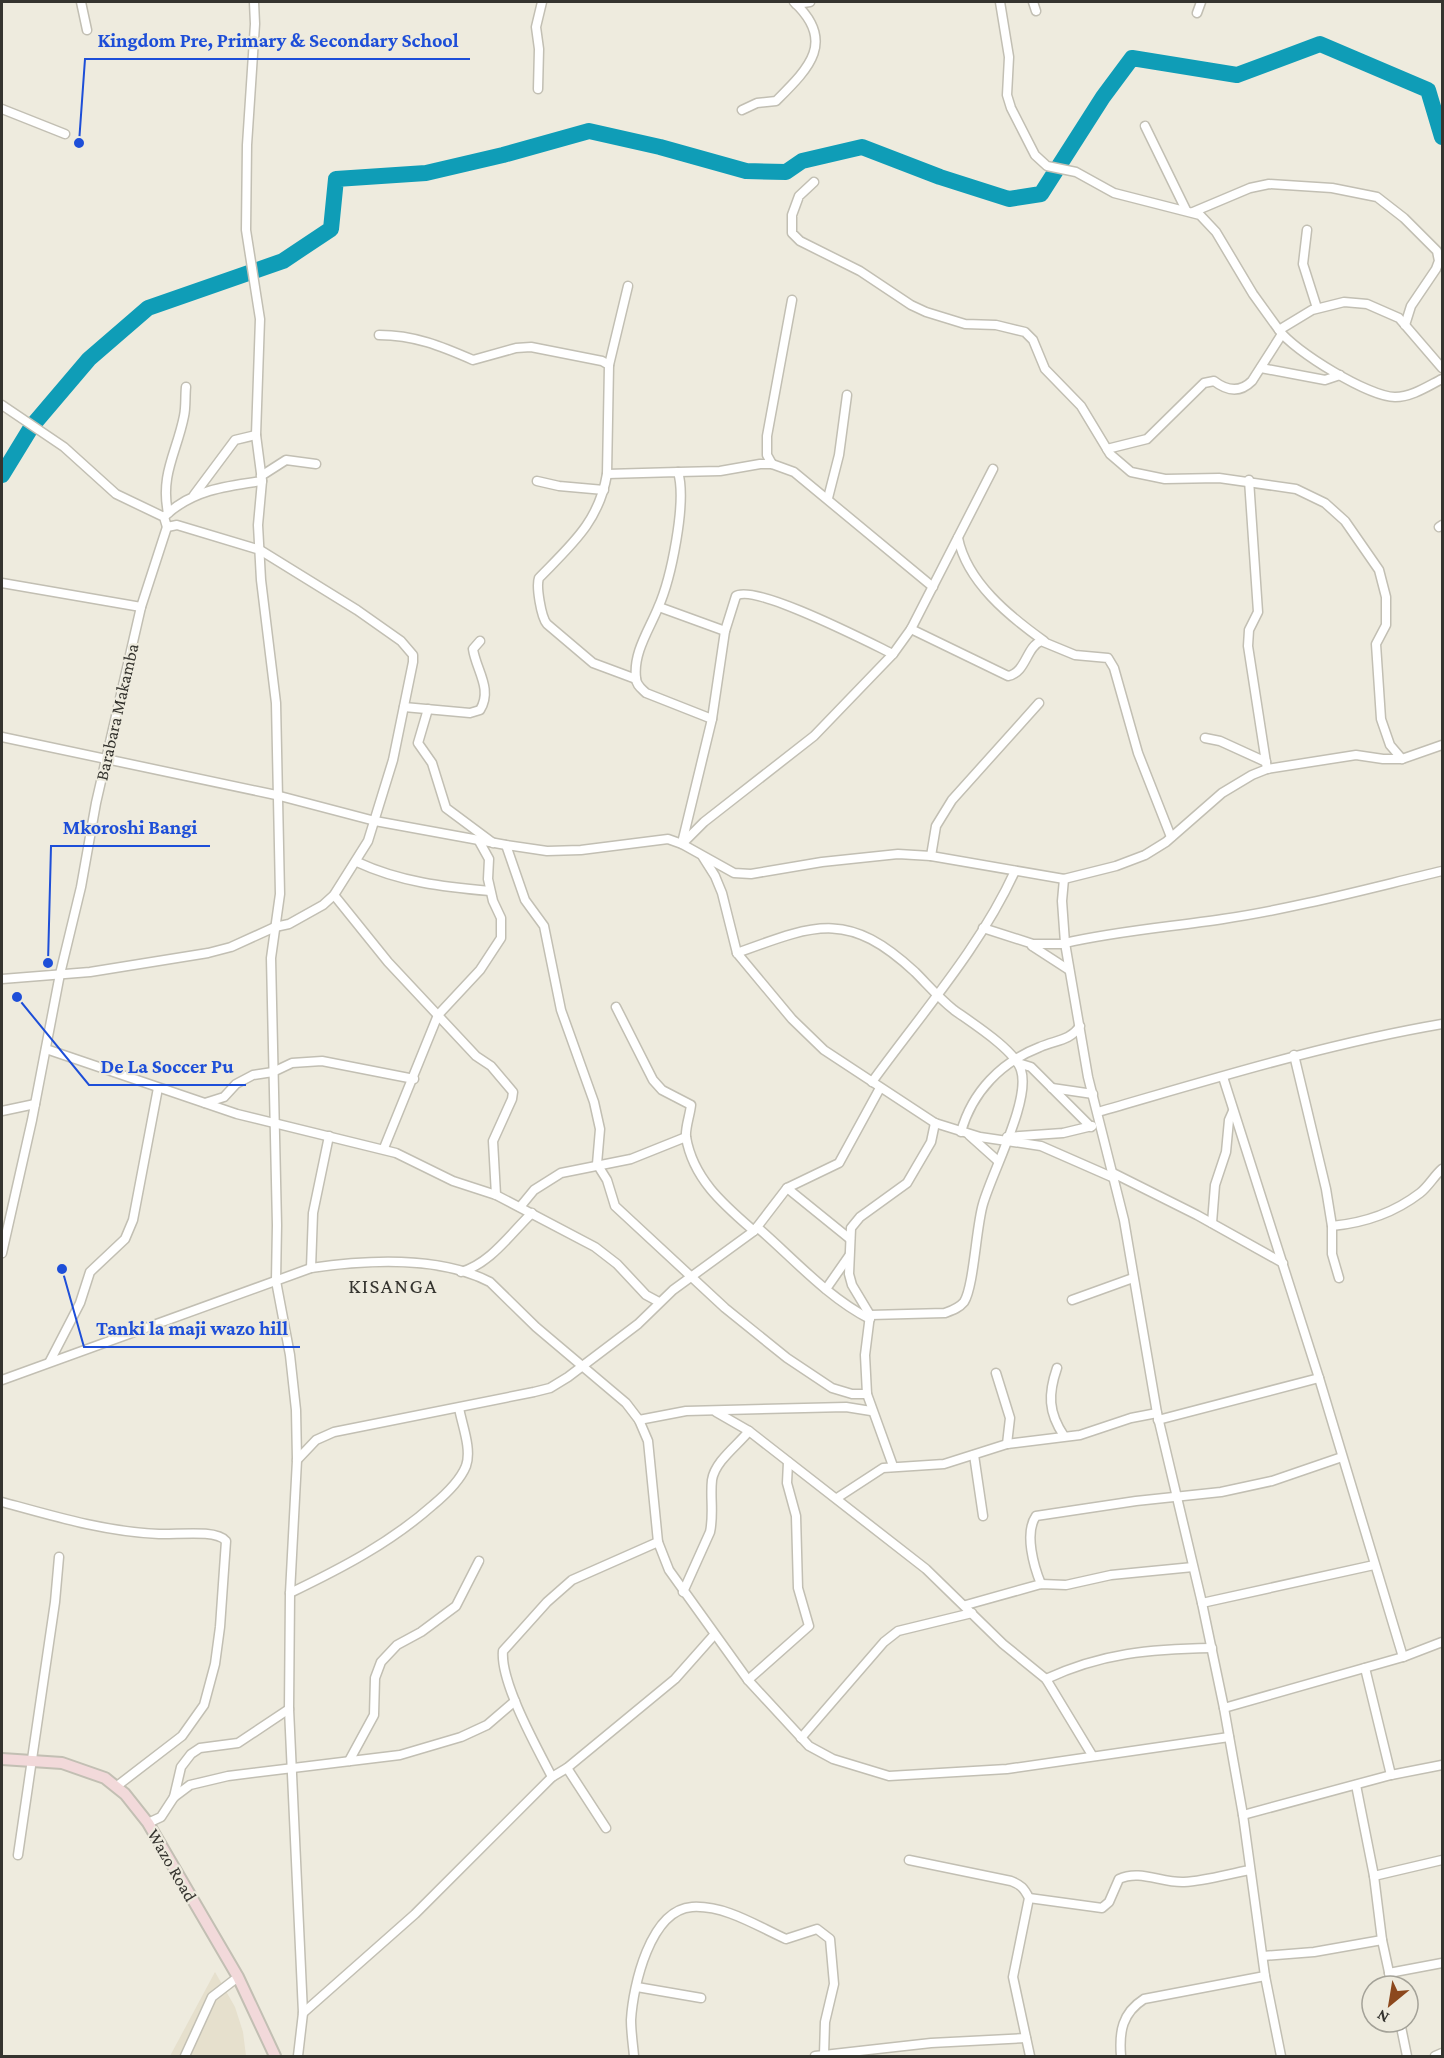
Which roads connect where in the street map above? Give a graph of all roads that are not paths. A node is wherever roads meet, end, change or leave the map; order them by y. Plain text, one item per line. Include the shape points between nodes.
1 (81, 2) edge
2 (254, 2) edge
3 (542, 2) edge
4 (810, 2) edge
5 (1000, 2) edge
6 (1033, 2) edge
7 (1201, 2) edge
8 (795, 3) edge
9 (1036, 11) dead end
10 (1197, 13) dead end
11 (87, 30) dead end
12 (538, 89) dead end
13 (2, 109) edge
14 (742, 110) dead end
15 (1145, 126) dead end
16 (65, 134) dead end
17 (814, 182) dead end
18 (1189, 211) junction
19 (1307, 230) dead end
20 (1441, 261) edge
21 (628, 286) dead end
22 (792, 300) dead end
23 (1317, 308) junction
24 (1405, 325) junction
25 (1281, 332) junction
26 (380, 335) dead end
27 (609, 365) junction
28 (1261, 368) junction
29 (1443, 368) edge
30 (1340, 375) junction
31 (1443, 379) edge
32 (186, 387) dead end
33 (847, 395) dead end
34 (2, 405) edge
35 (256, 435) junction
36 (1107, 449) junction
37 (316, 464) dead end
38 (772, 464) junction
39 (993, 469) dead end
40 (678, 472) junction
41 (607, 474) junction
42 (261, 478) junction
43 (1249, 480) junction
44 (537, 481) dead end
45 (604, 490) junction
46 (194, 495) junction
47 (828, 498) junction
48 (166, 515) junction
49 (167, 527) junction
50 (957, 537) junction
51 (260, 550) junction
52 (2, 583) edge
53 (933, 587) junction
54 (141, 607) junction
55 (659, 607) junction
56 (911, 629) junction
57 (725, 631) junction
58 (480, 641) dead end
59 (1044, 641) junction
60 (893, 654) junction
61 (636, 679) junction
62 (1039, 703) dead end
63 (404, 707) junction
64 (428, 709) junction
65 (712, 719) junction
66 (2, 736) edge
67 (1204, 738) dead end
68 (1443, 745) edge
69 (107, 758) junction
70 (1402, 759) junction
71 (1267, 765) junction
72 (276, 795) junction
73 (375, 820) junction
74 (1171, 837) junction
75 (479, 841) junction
76 (493, 843) junction
77 (682, 844) junction
78 (506, 845) junction
79 (702, 856) junction
80 (931, 856) junction
81 (357, 862) junction
82 (1015, 871) junction
83 (1443, 871) edge
84 (1064, 879) junction
85 (490, 891) junction
86 (334, 895) junction
87 (275, 927) junction
88 (983, 928) junction
89 (1028, 943) junction
90 (1065, 944) junction
91 (737, 953) junction
92 (1070, 970) junction
93 (60, 974) junction
94 (2, 979) edge
95 (937, 996) junction
96 (616, 1007) dead end
97 (438, 1015) junction
98 (1443, 1024) edge
99 (1080, 1026) junction
100 (46, 1049) junction
101 (1294, 1055) junction
102 (1017, 1061) junction
103 (273, 1072) junction
104 (1223, 1077) junction
105 (414, 1079) junction
106 (872, 1082) junction
107 (158, 1088) junction
108 (880, 1088) junction
109 (1052, 1088) junction
110 (1093, 1094) junction
111 (205, 1103) junction
112 (35, 1104) junction
113 (2, 1110) edge
114 (1233, 1111) junction
115 (1098, 1112) junction
116 (935, 1123) junction
117 (1101, 1123) junction
118 (274, 1125) junction
119 (1091, 1127) junction
120 (964, 1133) junction
121 (329, 1136) junction
122 (687, 1137) junction
123 (1006, 1139) junction
124 (384, 1149) junction
125 (998, 1161) junction
126 (597, 1164) junction
127 (1443, 1169) edge
128 (1114, 1175) junction
129 (787, 1188) junction
130 (496, 1195) junction
131 (520, 1207) junction
132 (532, 1213) junction
133 (1212, 1223) junction
134 (1332, 1226) junction
135 (755, 1229) junction
136 (850, 1239) junction
137 (2, 1253) edge
138 (849, 1256) junction
139 (1284, 1263) junction
140 (311, 1268) junction
141 (461, 1272) junction
142 (692, 1278) junction
143 (1133, 1278) junction
144 (1339, 1278) dead end
145 (276, 1281) junction
146 (826, 1289) junction
147 (1072, 1300) dead end
148 (659, 1302) junction
149 (870, 1317) junction
150 (50, 1361) junction
151 (584, 1365) junction
152 (1057, 1368) dead end
153 (996, 1373) dead end
154 (1320, 1378) junction
155 (2, 1380) edge
156 (867, 1394) junction
157 (459, 1408) junction
158 (871, 1411) junction
159 (716, 1412) junction
160 (1157, 1417) junction
161 (639, 1420) junction
162 (749, 1431) junction
163 (1064, 1436) junction
164 (1007, 1444) junction
165 (974, 1455) junction
166 (1342, 1457) junction
167 (297, 1460) junction
168 (788, 1462) junction
169 (893, 1466) junction
170 (837, 1498) junction
171 (1177, 1498) junction
172 (2, 1502) edge
173 (983, 1516) dead end
174 (658, 1542) junction
175 (59, 1557) dead end
176 (479, 1562) dead end
177 (1374, 1565) junction
178 (1193, 1568) junction
179 (1041, 1584) junction
180 (683, 1592) junction
181 (290, 1593) junction
182 (1202, 1603) junction
183 (966, 1605) junction
184 (972, 1613) junction
185 (714, 1635) junction
186 (1443, 1642) edge
187 (1212, 1648) junction
188 (1403, 1657) junction
189 (1365, 1668) junction
190 (1046, 1679) junction
191 (748, 1680) junction
192 (515, 1701) junction
193 (1224, 1708) junction
194 (289, 1709) junction
195 (1228, 1737) junction
196 (801, 1738) junction
197 (1092, 1755) junction
198 (2, 1759) edge
199 (349, 1761) junction
200 (32, 1763) junction
201 (1443, 1765) edge
202 (291, 1768) junction
203 (567, 1768) junction
204 (1392, 1775) junction
205 (552, 1777) junction
206 (1356, 1785) junction
207 (117, 1786) junction
208 (174, 1797) junction
209 (1243, 1815) junction
210 (148, 1823) junction
211 (606, 1828) dead end
212 (18, 1855) dead end
213 (909, 1860) dead end
214 (1443, 1860) edge
215 (1250, 1870) junction
216 (1374, 1876) junction
217 (1029, 1898) junction
218 (1382, 1940) junction
219 (1263, 1956) junction
220 (1443, 1963) edge
221 (1389, 1973) joint
222 (1265, 1976) junction
223 (238, 1977) junction
224 (637, 1987) junction
225 (701, 1998) dead end
226 (303, 2013) junction
227 (1402, 2034) edge
228 (1026, 2038) junction
229 (908, 2046) junction
230 (1443, 2053) edge
231 (185, 2056) edge
232 (275, 2056) edge
233 (298, 2056) edge
234 (634, 2056) edge
235 (820, 2056) edge
236 (909, 2056) edge
237 (1030, 2056) edge
238 (1121, 2056) edge
239 (1281, 2056) edge
240 (1407, 2056) edge
241 (1435, 2056) edge

1 - 11 street
2 - 35 street via 246,230 260,319
3 - 12 street via 536,27
4 - 8 street
5 - 18 street via 1009,57 1007,95 1035,155 1047,166 1076,172 1114,193
6 - 9 street
7 - 10 street
8 - 14 street via 816,34 814,55 798,80 776,101
13 - 16 street
15 - 18 street
17 - 36 street via 799,196 792,215 792,233 800,241 860,271 926,312 965,324 996,325 1025,332 1033,340 1045,369 1081,406
18 - 20 street via 1269,184 1356,191 1388,204 1428,240
18 - 25 street via 1207,221 1216,232
19 - 23 street via 1303,264
20 - 24 street via 1411,306
21 - 27 street
22 - 38 street via 767,436 767,456
23 - 24 street via 1344,302 1367,304 1399,318
23 - 25 street
24 - 29 street
25 - 28 street
25 - 30 street via 1289,342
26 - 27 street via 443,345 473,360 531,347
27 - 41 street
28 - 30 street via 1325,380
28 - 36 street via 1246,388 1233,390 1214,381 1204,383 1147,439
30 - 31 street via 1378,395 1395,397 1409,395
32 - 48 street via 184,416 165,485
33 - 47 street via 839,455
34 - 48 street via 64,447 116,494
35 - 42 street
35 - 46 street via 235,440
36 - 43 street via 1131,472 1165,480
37 - 42 street via 286,460
38 - 40 street
38 - 47 street via 794,472
39 - 50 street
40 - 41 street
40 - 55 street via 682,493
41 - 45 street
42 - 46 street
42 - 51 street
43 - 70 street via 1296,489 1325,502 1345,521 1379,570 1386,597 1386,625 1376,644 1381,719 1390,745
43 - 71 street via 1258,612 1249,630 1248,646
44 - 45 street
45 - 61 street via 583,533 537,581 541,611 547,624 584,657 602,668
46 - 48 street
47 - 53 street
48 - 49 street
49 - 51 street via 177,525
49 - 54 street, Barabara Makamba
50 - 53 street
50 - 59 street via 970,567 989,593
51 - 63 street via 357,610 408,648 413,662
51 - 72 street via 276,703
52 - 54 street
53 - 56 street
54 - 69 street, Barabara Makamba
55 - 57 street
55 - 61 street via 645,636
56 - 59 street via 1008,676 1016,673 1037,642
56 - 60 street
57 - 60 street via 736,596 745,593 797,610
57 - 65 street
58 - 64 street via 473,649 484,676 480,710 470,713
59 - 74 street via 1075,655 1105,656 1112,662 1138,753
60 - 77 street via 814,735
61 - 65 street via 646,693
62 - 80 street via 947,806 936,826
63 - 64 street
63 - 73 street
64 - 76 street via 418,743 435,771 442,801 452,814
65 - 77 street
66 - 69 street
67 - 71 street via 1220,741
68 - 70 street
69 - 72 street
69 - 93 street, Barabara Makamba
70 - 71 street via 1356,755
71 - 74 street via 1222,794
72 - 73 street
72 - 87 street via 280,894
73 - 75 street
73 - 81 street
74 - 84 street via 1132,861
75 - 76 street
75 - 85 street via 489,859
76 - 78 street
77 - 78 street via 655,839 605,849 548,851
77 - 79 street
78 - 126 street via 525,900 544,926 561,1010 596,1111 600,1129
79 - 80 street via 734,873 751,874 876,855
79 - 91 street via 716,876
80 - 82 street
81 - 85 street via 395,878
81 - 86 street
82 - 84 street
82 - 88 street
83 - 90 street via 1240,916 1113,933
84 - 90 street
85 - 97 street via 501,918 501,938 480,970
86 - 87 street via 305,917
86 - 97 street via 388,962
87 - 93 street via 255,938 208,953
87 - 103 street via 271,958
88 - 89 street
88 - 95 street
89 - 90 street
89 - 92 street
90 - 92 street
91 - 95 street via 813,928 854,930 878,942
91 - 106 street via 792,1019 824,1050
92 - 99 street
93 - 94 street
93 - 100 street, Barabara Makamba
95 - 102 street
95 - 106 street
96 - 122 street via 653,1080 662,1090 692,1105
97 - 105 street
97 - 130 street via 513,1092 493,1141
98 - 101 street
99 - 102 street via 1067,1039 1054,1041
99 - 110 street
100 - 107 street
100 - 112 street, Barabara Makamba
101 - 104 street
101 - 134 street
102 - 109 street via 1031,1067
102 - 120 street via 982,1087 968,1107
102 - 123 street via 1022,1072 1021,1099
103 - 105 street via 292,1063 322,1061
103 - 111 street via 242,1080 224,1097
103 - 118 street
104 - 114 street
104 - 115 street
105 - 124 street
106 - 108 street
107 - 111 street
107 - 150 street via 133,1220 125,1239 90,1272 80,1303
108 - 116 street
108 - 129 street via 839,1163
109 - 110 street
109 - 119 street
110 - 115 street
111 - 118 street
112 - 113 street
112 - 137 street, Barabara Makamba
114 - 133 street via 1215,1185
114 - 139 street
115 - 117 street
116 - 120 street
116 - 136 street via 933,1136 913,1175 860,1217 851,1228
117 - 119 street
117 - 128 street
118 - 121 street
118 - 145 street
119 - 123 street
120 - 123 street
120 - 125 street
121 - 124 street
121 - 140 street via 313,1213
122 - 126 street via 631,1159
122 - 135 street via 704,1182
123 - 125 street
123 - 128 street via 1062,1153
124 - 130 street via 453,1181
125 - 149 street via 979,1218 970,1285 963,1303 945,1313
126 - 131 street via 549,1179
126 - 142 street via 615,1206
127 - 134 street via 1401,1207 1362,1222
128 - 133 street
128 - 143 street
129 - 135 street
129 - 136 street
130 - 131 street
131 - 132 street
132 - 141 street via 490,1256 473,1269
132 - 148 street via 594,1247 617,1264 646,1295
133 - 139 street
134 - 144 street via 1332,1254
135 - 142 street
135 - 146 street
136 - 138 street
138 - 146 street
138 - 149 street via 852,1285
139 - 154 street
140 - 141 street via 397,1262
140 - 145 street
141 - 151 street via 490,1282 536,1327
142 - 148 street
142 - 156 street via 815,1377 832,1388
143 - 147 street
143 - 160 street
145 - 150 street
145 - 167 street via 291,1355
146 - 149 street
148 - 151 street via 638,1324
149 - 156 street via 865,1355
150 - 155 street
151 - 157 street via 550,1388
151 - 161 street
152 - 163 street via 1049,1398 1056,1424
153 - 164 street via 1010,1418
154 - 160 street
154 - 166 street
156 - 158 street
157 - 167 street via 334,1432 316,1440
157 - 181 street via 466,1465 443,1497 367,1555
158 - 159 street via 846,1407
158 - 169 street
159 - 161 street via 686,1412
159 - 162 street
160 - 163 street via 1131,1418 1080,1435
160 - 171 street
161 - 174 street via 648,1441
162 - 168 street
162 - 180 street via 716,1468 710,1532
163 - 164 street
164 - 165 street
165 - 169 street via 944,1464
165 - 173 street
166 - 171 street via 1272,1480
166 - 177 street
167 - 181 street
168 - 170 street
168 - 191 street via 787,1483 796,1516 798,1588 809,1626
169 - 170 street via 874,1472
170 - 183 street
171 - 178 street
171 - 179 street via 1036,1516 1032,1522 1032,1548
172 - 207 street via 122,1530 215,1534 226,1541 220,1627 204,1705 182,1736
174 - 180 street
174 - 192 street via 572,1580 507,1646 503,1651 504,1666
175 - 200 street
176 - 199 street via 456,1606 397,1645 381,1662 375,1678 374,1715
177 - 182 street
177 - 188 street
178 - 179 street via 1111,1575 1066,1585
178 - 182 street
179 - 183 street
180 - 185 street
181 - 194 street
182 - 187 street
183 - 184 street
184 - 190 street
184 - 196 street via 898,1632 884,1642
185 - 191 street
185 - 203 street via 675,1679
186 - 188 street
187 - 190 street via 1139,1652 1080,1664
187 - 193 street
188 - 189 street
189 - 193 street
189 - 204 street
190 - 197 street
191 - 196 street
192 - 199 street via 487,1725 461,1737 400,1755
192 - 205 street
193 - 195 street
194 - 202 street
194 - 208 street via 238,1743 200,1748 191,1754 181,1767
195 - 197 street
195 - 209 street
196 - 197 street via 833,1759 889,1776 1007,1769
198 - 200 main road, Wazo Road
199 - 202 street
200 - 207 main road, Wazo Road via 62,1763
200 - 212 street
201 - 204 street
202 - 208 street via 206,1780 190,1785
202 - 226 street
203 - 205 street
203 - 211 street
204 - 206 street
205 - 226 street via 415,1914
206 - 209 street
206 - 216 street
207 - 210 main road, Wazo Road
208 - 210 street via 161,1817
209 - 215 street
210 - 223 main road, Wazo Road
213 - 217 street via 1011,1881 1021,1886
214 - 216 street
215 - 217 street via 1184,1882 1140,1874 1125,1876 1119,1879 1109,1902 1102,1908
215 - 219 street
216 - 218 street
217 - 228 street via 1013,1977
218 - 219 street
218 - 221 street
219 - 222 street
220 - 221 street
222 - 238 street via 1144,1998 1124,2018 1119,2038
222 - 239 street
223 - 231 street via 212,1997
223 - 232 main road, Wazo Road
224 - 225 street
224 - 234 street via 631,2023
224 - 235 street via 657,1928 676,1911 691,1907 712,1909 745,1919 786,1939 817,1929 830,1940 834,1968 833,1995
226 - 233 street
227 - 240 street
228 - 229 street
228 - 237 street
229 - 235 street
229 - 236 street
230 - 241 street

